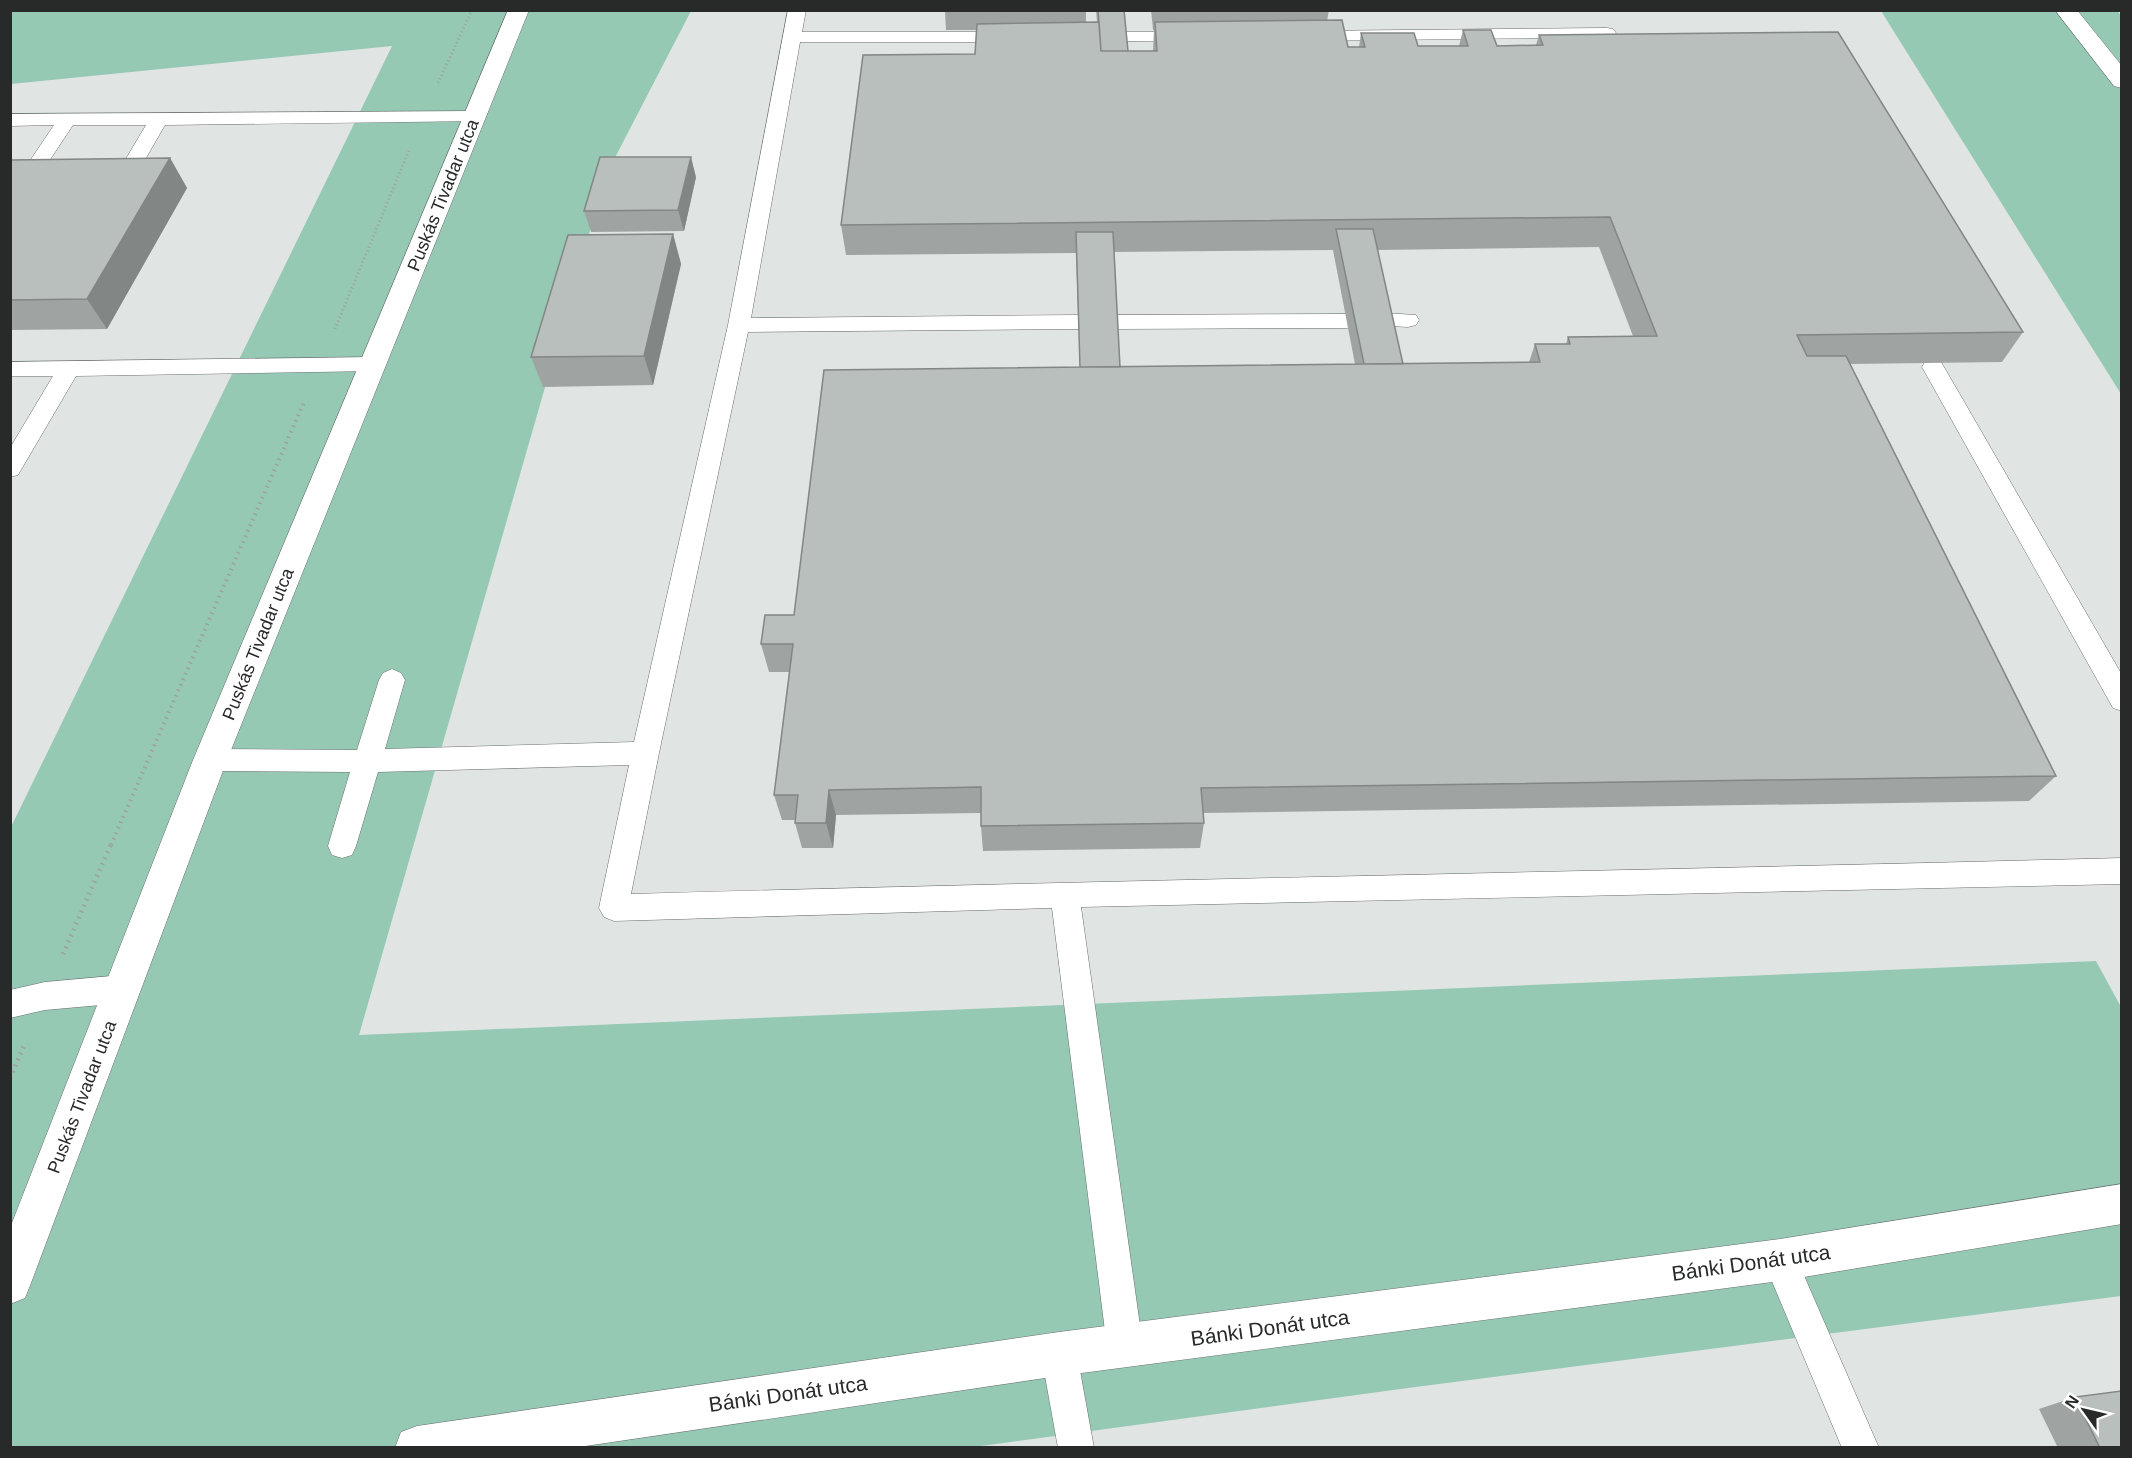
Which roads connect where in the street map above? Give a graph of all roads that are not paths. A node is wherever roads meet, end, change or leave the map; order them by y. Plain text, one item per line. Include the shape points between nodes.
1 (519, 10) edge
2 (797, 10) edge
3 (2066, 10) edge
4 (1607, 33) edge
5 (1288, 36) edge
6 (793, 37) junction
7 (1029, 37) edge
8 (1123, 37) edge
9 (1206, 37) edge
10 (2121, 81) edge
11 (475, 117) junction
12 (159, 118) junction
13 (68, 119) junction
14 (10, 120) edge
15 (122, 184) edge
16 (24, 186) edge
17 (1383, 320) edge
18 (1408, 320) dead end
19 (1347, 321) dead end
20 (1078, 322) edge
21 (1115, 322) edge
22 (739, 325) junction
23 (374, 364) junction
24 (1933, 367) edge
25 (69, 368) junction
26 (10, 369) edge
27 (10, 469) edge
28 (392, 680) dead end
29 (2121, 700) edge
30 (645, 753) junction
31 (210, 760) junction
32 (368, 761) junction
33 (342, 846) dead end
34 (2121, 871) edge
35 (1065, 895) junction
36 (123, 989) junction
37 (10, 1004) edge
38 (2121, 1204) edge
39 (1780, 1260) junction
40 (10, 1283) edge
41 (1125, 1347) junction
42 (1059, 1354) junction
43 (417, 1448) edge
44 (1076, 1448) edge
45 (1861, 1448) edge

1 - 11 street, Puskás Tivadar utca
2 - 6 lane
3 - 10 street
4 - 5 lane
6 - 7 lane
6 - 22 lane
8 - 9 lane
11 - 12 lane
11 - 23 street, Puskás Tivadar utca
12 - 13 lane
12 - 15 lane
13 - 14 lane
13 - 16 lane
17 - 18 lane
19 - 21 lane
20 - 22 lane
22 - 30 lane
23 - 25 lane
23 - 31 street, Puskás Tivadar utca
24 - 29 lane
25 - 26 lane
25 - 27 lane
28 - 32 lane
30 - 32 lane
30 - 35 lane via 614,908
31 - 32 lane
31 - 36 street, Puskás Tivadar utca
32 - 33 lane
34 - 35 lane
35 - 41 lane
36 - 37 lane via 45,996
36 - 40 street, Puskás Tivadar utca
38 - 39 street, Bánki Donát utca
39 - 41 street, Bánki Donát utca
39 - 45 lane
41 - 42 street, Bánki Donát utca
42 - 43 street, Bánki Donát utca
42 - 44 lane

